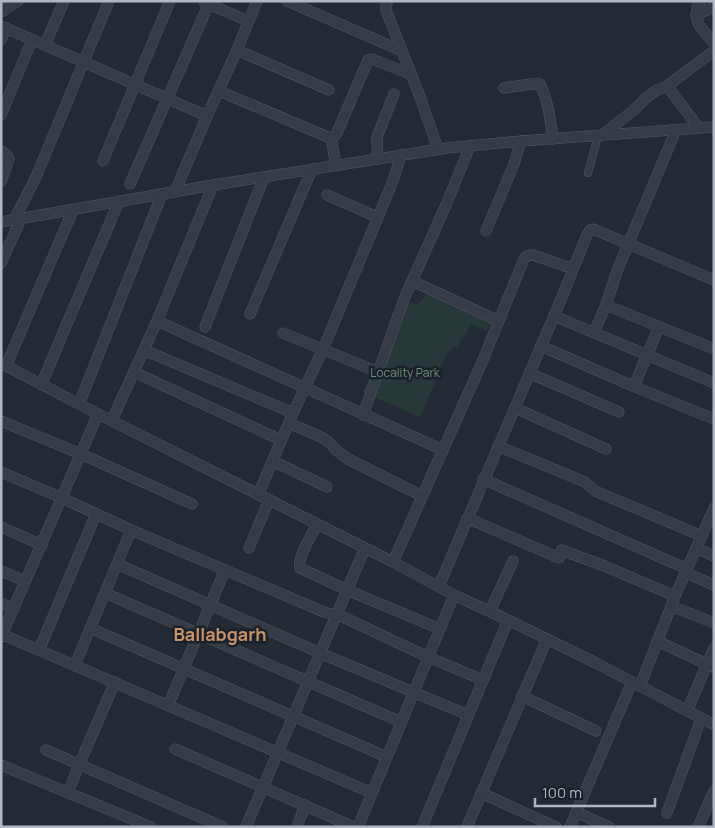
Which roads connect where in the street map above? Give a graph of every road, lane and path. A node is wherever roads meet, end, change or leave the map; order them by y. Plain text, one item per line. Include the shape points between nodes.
1 (18, 1) edge
2 (64, 1) edge
3 (109, 1) edge
4 (170, 1) edge
5 (257, 1) edge
6 (287, 1) edge
7 (700, 1) edge
8 (208, 2) edge
9 (384, 3) edge
10 (714, 7) edge
11 (1, 12) edge
12 (696, 15) junction
13 (248, 20) junction
14 (4, 27) edge
15 (1, 40) edge
16 (32, 40) junction
17 (714, 43) edge
18 (46, 45) junction
19 (237, 50) junction
20 (402, 51) junction
21 (714, 51) edge
22 (84, 62) junction
23 (410, 74) junction
24 (135, 83) junction
25 (667, 86) junction
26 (504, 88) dead end
27 (329, 90) dead end
28 (219, 91) junction
29 (394, 94) dead end
30 (168, 98) junction
31 (1, 115) edge
32 (207, 116) junction
33 (714, 127) edge
34 (699, 128) junction
35 (676, 130) junction
36 (600, 135) junction
37 (331, 138) junction
38 (553, 139) junction
39 (521, 141) junction
40 (470, 146) junction
41 (438, 149) junction
42 (1, 151) edge
43 (401, 154) junction
44 (378, 159) junction
45 (103, 161) dead end
46 (336, 165) junction
47 (312, 169) junction
48 (588, 173) dead end
49 (264, 177) junction
50 (1, 182) edge
51 (130, 184) dead end
52 (213, 185) junction
53 (175, 192) junction
54 (162, 194) junction
55 (327, 195) dead end
56 (119, 201) junction
57 (73, 210) junction
58 (377, 217) junction
59 (17, 220) junction
60 (1, 222) edge
61 (486, 231) dead end
62 (629, 245) junction
63 (1, 262) edge
64 (573, 268) junction
65 (714, 280) edge
66 (412, 281) junction
67 (606, 305) junction
68 (250, 314) dead end
69 (554, 316) junction
70 (157, 321) junction
71 (499, 321) junction
72 (205, 327) dead end
73 (659, 327) junction
74 (594, 332) junction
75 (283, 333) dead end
76 (541, 346) junction
77 (323, 349) junction
78 (714, 349) edge
79 (144, 350) junction
80 (647, 355) junction
81 (4, 364) edge
82 (134, 372) junction
83 (378, 372) junction
84 (530, 373) junction
85 (714, 383) edge
86 (42, 385) junction
87 (634, 386) junction
88 (305, 387) junction
89 (79, 404) junction
90 (515, 408) junction
91 (619, 412) dead end
92 (98, 414) junction
93 (363, 415) junction
94 (291, 418) junction
95 (714, 418) edge
96 (112, 420) junction
97 (1, 421) edge
98 (281, 440) junction
99 (498, 446) junction
100 (606, 449) dead end
101 (443, 450) junction
102 (81, 454) junction
103 (273, 461) junction
104 (1, 472) edge
105 (483, 479) junction
106 (327, 487) dead end
107 (258, 495) junction
108 (422, 496) junction
109 (62, 498) junction
110 (269, 500) junction
111 (192, 504) dead end
112 (96, 514) junction
113 (712, 514) edge
114 (467, 518) junction
115 (317, 524) junction
116 (1, 527) edge
117 (131, 530) junction
118 (702, 536) junction
119 (42, 545) junction
120 (249, 548) dead end
121 (365, 548) junction
122 (696, 548) junction
123 (714, 556) edge
124 (393, 562) junction
125 (513, 562) dead end
126 (117, 564) junction
127 (225, 570) junction
128 (1, 571) edge
129 (686, 571) junction
130 (25, 581) junction
131 (714, 585) edge
132 (439, 586) junction
133 (347, 590) junction
134 (106, 593) junction
135 (454, 595) junction
136 (676, 596) junction
137 (1, 603) edge
138 (210, 606) junction
139 (672, 606) junction
140 (14, 609) junction
141 (490, 611) junction
142 (336, 615) junction
143 (508, 620) junction
144 (714, 623) edge
145 (90, 628) junction
146 (440, 629) junction
147 (199, 633) junction
148 (2, 635) edge
149 (547, 639) junction
150 (657, 641) junction
151 (714, 648) edge
152 (39, 650) junction
153 (320, 653) junction
154 (428, 657) junction
155 (75, 665) junction
156 (711, 666) edge
157 (183, 669) junction
158 (483, 680) junction
159 (308, 681) junction
160 (115, 682) junction
161 (636, 684) junction
162 (414, 692) junction
163 (522, 696) junction
164 (168, 706) junction
165 (687, 711) junction
166 (293, 715) junction
167 (468, 715) junction
168 (701, 719) junction
169 (401, 722) junction
170 (714, 725) edge
171 (596, 731) dead end
172 (175, 749) dead end
173 (46, 750) dead end
174 (278, 752) junction
175 (386, 757) junction
176 (1, 765) edge
177 (79, 765) junction
178 (263, 787) junction
179 (714, 791) edge
180 (68, 792) junction
181 (372, 793) junction
182 (481, 793) junction
183 (305, 805) junction
184 (576, 812) junction
185 (667, 813) dead end
186 (151, 827) edge
187 (223, 827) edge
188 (246, 827) edge
189 (296, 827) edge
190 (354, 827) edge
191 (358, 827) edge
192 (422, 827) edge
193 (466, 827) edge
194 (556, 827) edge
195 (570, 827) edge
196 (608, 827) edge
197 (698, 827) edge

1 - 11 street
2 - 18 street
3 - 22 street
4 - 24 street
5 - 13 street
6 - 20 street
7 - 12 street
8 - 13 street
8 - 30 street
9 - 20 street
10 - 12 street
12 - 17 street via 698,23
13 - 19 street
14 - 15 street
14 - 16 street
16 - 18 street
16 - 31 street
18 - 22 street
19 - 27 street
19 - 28 street
20 - 23 street
21 - 25 street
22 - 24 street
22 - 59 street
23 - 37 street via 368,60 336,135
23 - 41 street
24 - 30 street
24 - 45 street
25 - 34 street
25 - 36 street via 657,90
26 - 38 street via 540,84 549,108
28 - 32 street
28 - 37 street
29 - 44 street via 377,137
30 - 32 street
30 - 51 street
32 - 53 street
33 - 34 street
34 - 35 street
35 - 36 street
35 - 62 street
36 - 38 street
36 - 48 street
37 - 46 street
38 - 39 street
39 - 40 street
39 - 61 street
40 - 41 street
40 - 66 street
41 - 43 street
42 - 50 street via 10,160
43 - 44 street
43 - 58 street
44 - 46 street
46 - 47 street
47 - 49 street
47 - 68 street
49 - 52 street
49 - 72 street
52 - 53 street
52 - 70 street
53 - 54 street
54 - 56 street
54 - 89 street
55 - 58 street
56 - 57 street
56 - 86 street
57 - 59 street
57 - 81 street
58 - 77 street
59 - 60 street
59 - 63 street
62 - 64 street via 590,230
62 - 65 street
62 - 67 street
64 - 69 street
64 - 71 street via 534,255 526,256
66 - 71 street
66 - 83 street
67 - 73 street
67 - 74 street
69 - 74 street
69 - 76 street
70 - 79 street
70 - 88 street
71 - 101 street
73 - 78 street
73 - 80 street
74 - 80 street
75 - 77 street
76 - 84 street
76 - 87 street
77 - 83 street
77 - 88 street
79 - 82 street
79 - 94 street
80 - 85 street
80 - 87 street
81 - 86 street
82 - 96 street
82 - 98 street
83 - 93 street
84 - 90 street
84 - 91 street
86 - 89 street
87 - 95 street
88 - 93 street
88 - 94 street
89 - 92 street
90 - 99 street
90 - 100 street
92 - 96 street
92 - 102 street
93 - 101 street
94 - 98 street
94 - 108 street via 348,458
96 - 107 street
97 - 102 street
98 - 103 street
99 - 105 street
99 - 118 street
101 - 108 street
102 - 109 street
102 - 111 street
103 - 106 street
103 - 107 street
104 - 109 street
105 - 114 street
105 - 129 street
107 - 110 street
108 - 124 street
109 - 112 street
109 - 119 street
110 - 115 street
110 - 120 street
112 - 117 street
112 - 152 street
113 - 118 street
114 - 132 street
114 - 136 street via 559,558 562,550
115 - 121 street
115 - 133 street via 301,557 300,568
116 - 119 street
117 - 126 street
117 - 127 street
118 - 122 street
119 - 130 street
121 - 124 street
121 - 133 street
122 - 123 street
122 - 129 street
124 - 132 street
125 - 141 street
126 - 134 street
126 - 138 street
127 - 138 street
127 - 142 street
128 - 130 street
129 - 131 street
129 - 136 street
130 - 140 street
132 - 135 street
133 - 142 street
133 - 146 street
134 - 145 street
134 - 147 street
135 - 141 street
135 - 146 street
136 - 139 street
137 - 140 street
138 - 147 street
138 - 153 street
139 - 144 street
139 - 150 street
140 - 148 street
141 - 143 street
142 - 153 street
142 - 154 street
143 - 149 street
143 - 158 street
145 - 155 street
145 - 157 street
146 - 154 street
147 - 157 street
147 - 159 street
148 - 152 street
149 - 161 street
149 - 163 street
150 - 156 street
150 - 161 street
151 - 156 street
152 - 155 street
153 - 159 street
153 - 162 street
154 - 158 street
154 - 162 street
155 - 160 street
156 - 165 street
157 - 164 street
157 - 166 street
158 - 167 street
159 - 166 street
159 - 169 street
160 - 164 street
160 - 177 street
161 - 165 street
161 - 184 street
162 - 167 street
162 - 169 street
163 - 171 street
163 - 182 street
164 - 174 street
165 - 168 street
166 - 174 street
166 - 175 street
167 - 192 street
168 - 170 street
168 - 185 street
169 - 175 street
172 - 178 street
173 - 177 street
174 - 178 street
174 - 181 street
175 - 181 street
176 - 180 street
177 - 180 street
177 - 187 street
178 - 183 street
178 - 188 street
179 - 197 street
180 - 186 street
181 - 191 street
182 - 193 street
182 - 194 street
183 - 189 street
183 - 190 street
184 - 195 street
184 - 196 street

